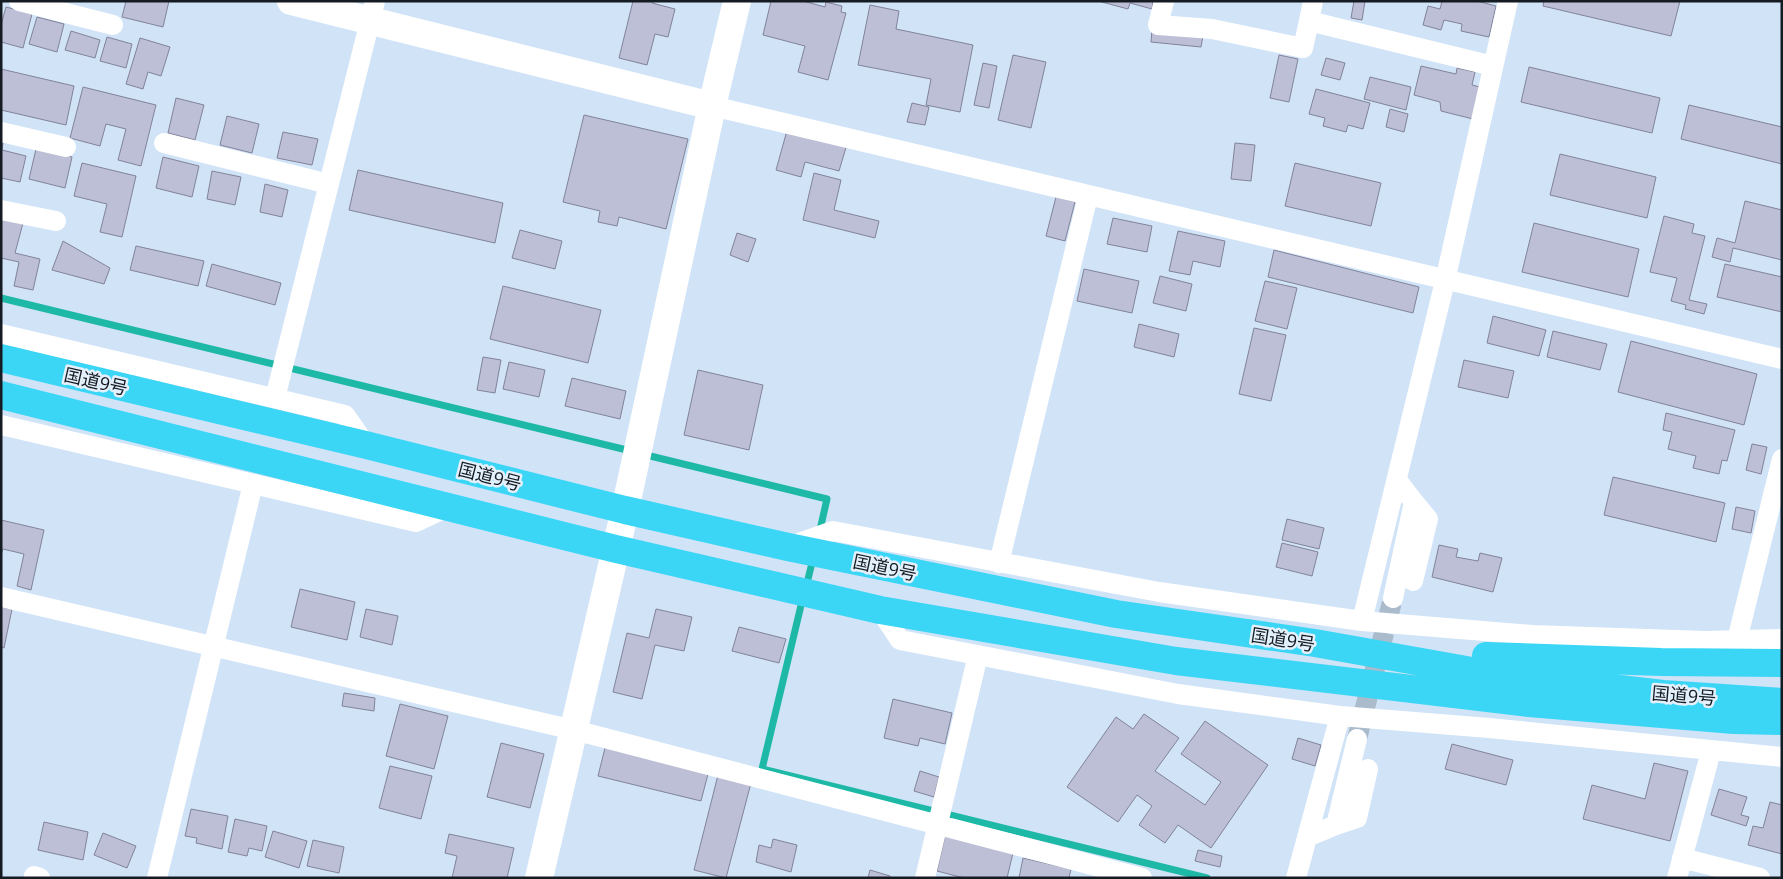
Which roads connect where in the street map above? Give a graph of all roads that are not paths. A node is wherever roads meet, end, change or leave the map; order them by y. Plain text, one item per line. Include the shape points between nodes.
1 (19, 1) edge
2 (291, 1) edge
3 (738, 1) edge
4 (1164, 1) edge
5 (1313, 1) edge
6 (1508, 1) edge
7 (372, 11) edge
8 (1309, 21) junction
9 (113, 25) dead end
10 (1493, 66) junction
11 (712, 106) junction
12 (1, 132) edge
13 (164, 143) dead end
14 (66, 147) dead end
15 (329, 184) junction
16 (1088, 196) junction
17 (1, 210) edge
18 (56, 221) dead end
19 (1445, 281) junction
20 (1, 334) edge
21 (76, 352) junction
22 (1, 358) edge
23 (1782, 359) edge
24 (41, 368) junction
25 (1, 395) edge
26 (274, 398) junction
27 (80, 415) junction
28 (1, 425) edge
29 (40, 435) junction
30 (366, 445) junction
31 (1782, 459) edge
32 (1396, 480) junction
33 (253, 484) junction
34 (1414, 502) junction
35 (448, 507) junction
36 (625, 510) junction
37 (788, 547) junction
38 (616, 549) junction
39 (999, 563) junction
40 (1412, 581) dead end
41 (1159, 592) junction
42 (1, 596) edge
43 (1393, 598) tunnel mouth
44 (880, 610) junction
45 (1116, 614) junction
46 (1362, 621) junction
47 (1782, 639) edge
48 (1737, 640) junction
49 (1315, 643) junction
50 (214, 647) junction
51 (978, 655) junction
52 (1176, 661) junction
53 (1782, 662) edge
54 (1129, 685) junction
55 (1782, 702) edge
56 (1529, 703) junction
57 (1340, 716) junction
58 (1734, 720) junction
59 (1782, 721) edge
60 (1489, 728) junction
61 (1782, 728) edge
62 (574, 730) junction
63 (1357, 739) tunnel mouth
64 (1711, 751) junction
65 (1782, 757) edge
66 (1368, 769) dead end
67 (1336, 824) junction
68 (937, 826) junction
69 (1307, 837) junction
70 (1682, 858) junction
71 (158, 878) edge
72 (539, 878) edge
73 (925, 878) edge
74 (1142, 878) edge
75 (1296, 878) edge
76 (1677, 878) edge
77 (1760, 878) edge

1 - 9 street
2 - 7 street
3 - 11 street
4 - 8 street via 1158,25 1212,29 1304,48
5 - 8 street
6 - 10 street
7 - 11 street
7 - 15 street
8 - 10 street
10 - 19 street
11 - 16 street
11 - 36 street
12 - 14 street
13 - 15 street
15 - 26 street
16 - 19 street
16 - 39 street
17 - 18 street
19 - 23 street
19 - 32 street
20 - 21 street
21 - 24 street
21 - 26 street
22 - 24 highway, 国道9号
24 - 30 highway, 国道9号
25 - 27 highway, 国道9号
26 - 30 street via 345,415
27 - 29 street
27 - 35 highway, 国道9号
28 - 29 street
29 - 33 street
30 - 36 highway, 国道9号
31 - 48 street
32 - 34 street
32 - 46 street
33 - 35 street via 416,522
33 - 50 street
34 - 40 street via 1428,518
34 - 43 street
35 - 38 highway, 国道9号
36 - 37 highway, 国道9号
36 - 38 street
37 - 39 street via 833,531
37 - 45 highway, 国道9号
38 - 44 highway, 国道9号
38 - 62 street
39 - 41 street
41 - 45 street
41 - 46 street
42 - 50 street
44 - 51 street via 900,640
44 - 52 highway, 国道9号
45 - 49 highway, 国道9号
46 - 48 street via 1532,635
47 - 48 street
49 - 53 highway via 1514,658
49 - 55 highway, 国道9号 via 1483,673 1663,694
50 - 62 street
50 - 71 street
51 - 54 street
51 - 68 street
52 - 54 street
52 - 56 highway, 国道9号
54 - 57 street
56 - 58 highway, 国道9号
56 - 60 street
57 - 60 street
57 - 69 street
58 - 59 highway, 国道9号
58 - 61 highway
60 - 64 street
62 - 68 street
62 - 72 street
63 - 67 street
64 - 65 street
64 - 70 street
66 - 67 street via 1356,818
67 - 69 street
68 - 73 street
68 - 74 street
69 - 75 street
70 - 76 street
70 - 77 street

